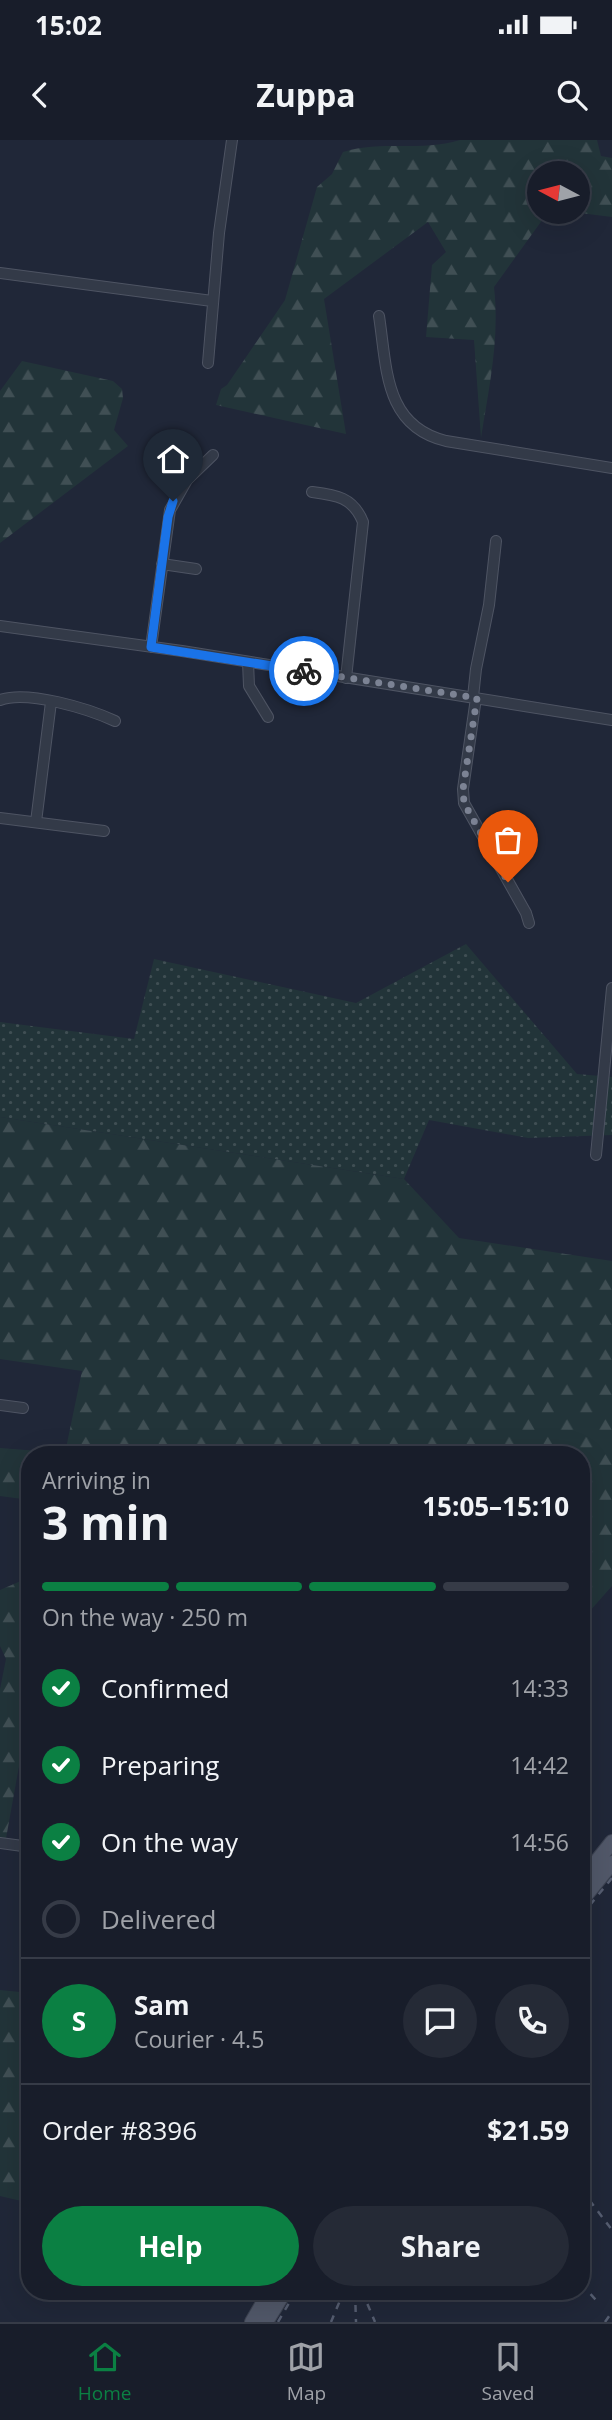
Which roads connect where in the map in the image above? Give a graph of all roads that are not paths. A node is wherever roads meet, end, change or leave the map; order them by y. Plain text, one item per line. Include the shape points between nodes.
1 (232, 140) edge
2 (2, 274) edge
3 (212, 301) junction
4 (379, 316) dead end
5 (208, 363) dead end
6 (212, 455) dead end
7 (612, 468) edge
8 (312, 492) dead end
9 (496, 541) dead end
10 (162, 564) junction
11 (196, 569) dead end
12 (0, 626) edge
13 (151, 647) junction
14 (248, 662) junction
15 (346, 678) junction
16 (475, 697) junction
17 (0, 700) edge
18 (51, 702) junction
19 (268, 717) dead end
20 (612, 720) edge
21 (115, 721) dead end
22 (0, 818) edge
23 (36, 822) junction
24 (104, 831) dead end
25 (529, 923) dead end
26 (612, 988) edge
27 (596, 1155) dead end
28 (0, 1405) edge
29 (23, 1408) dead end
30 (612, 1842) edge
31 (0, 1843) edge
32 (21, 1845) edge
33 (612, 1863) edge
34 (590, 1870) edge
35 (590, 1890) edge
36 (265, 2300) edge
37 (279, 2300) edge
38 (253, 2322) edge
39 (266, 2322) edge

1 - 3 street
2 - 3 street
3 - 5 street
4 - 7 street via 393,398 421,432 446,442
6 - 10 street via 173,501
8 - 15 street via 344,498 363,522
9 - 16 street
10 - 11 street
10 - 13 street
12 - 13 street
13 - 14 street
14 - 15 street
14 - 19 street via 249,686
15 - 16 street
16 - 20 street
16 - 25 street via 464,803
17 - 18 street via 16,697
18 - 21 street
18 - 23 street
22 - 23 street
23 - 24 street
26 - 27 street
28 - 29 street
30 - 34 main road
31 - 32 street
33 - 35 main road
36 - 38 main road
37 - 39 main road

